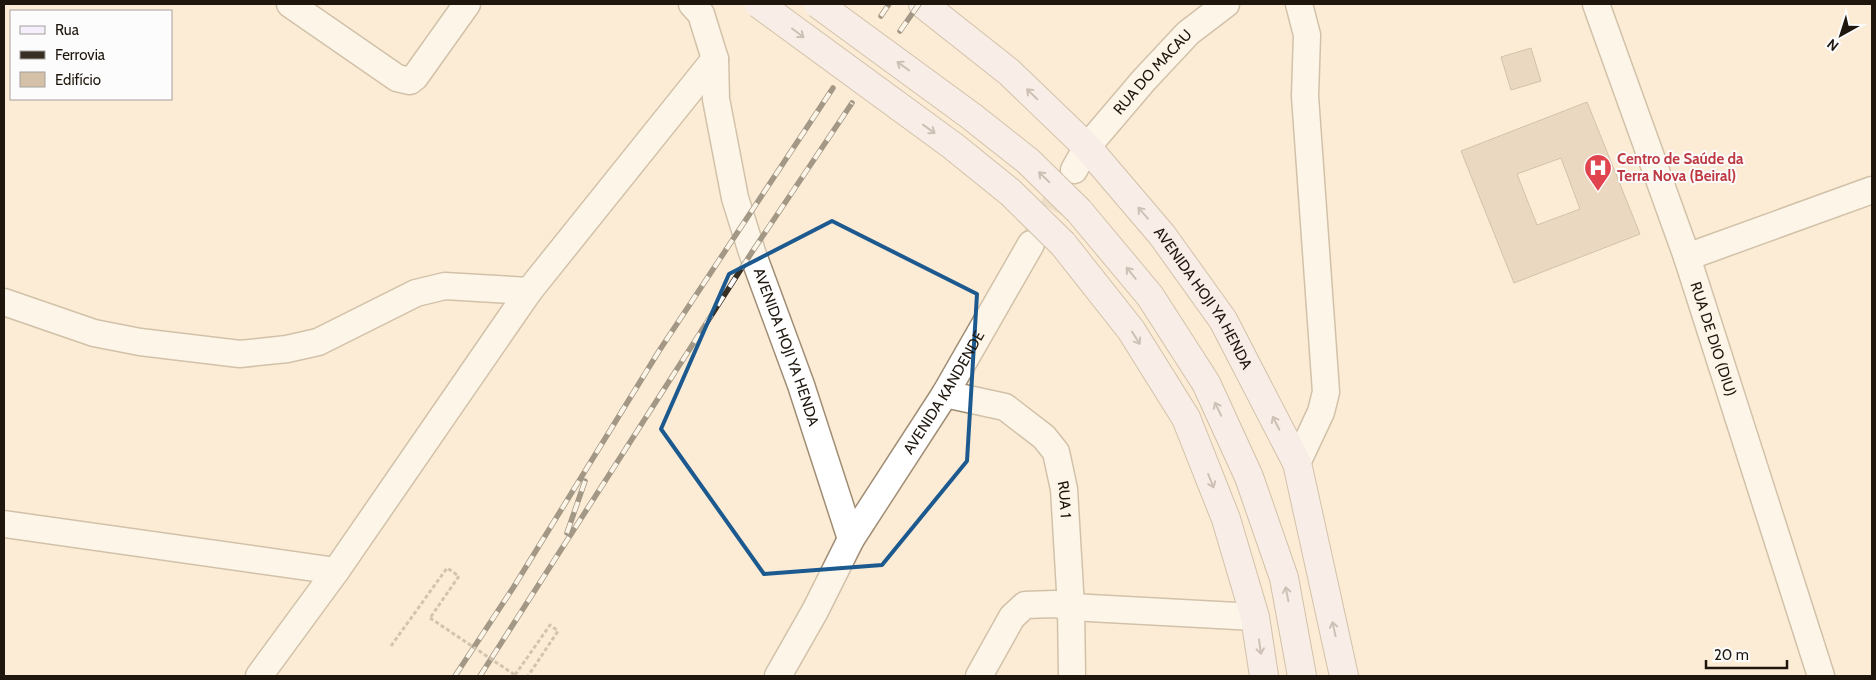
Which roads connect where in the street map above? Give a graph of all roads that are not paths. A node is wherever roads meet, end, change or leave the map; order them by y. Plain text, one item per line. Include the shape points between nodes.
1 (467, 4) edge
2 (692, 4) edge
3 (759, 4) edge
4 (818, 4) edge
5 (923, 4) edge
6 (1226, 4) edge
7 (1300, 4) edge
8 (1596, 4) edge
9 (306, 8) edge
10 (715, 59) junction
11 (1080, 159) junction
12 (1872, 190) edge
13 (1031, 244) tunnel mouth
14 (1687, 257) junction
15 (529, 291) junction
16 (4, 302) edge
17 (945, 394) junction
18 (1297, 463) junction
19 (4, 524) edge
20 (851, 539) junction
21 (336, 571) junction
22 (1071, 607) junction
23 (1255, 617) junction
24 (258, 676) edge
25 (778, 676) edge
26 (979, 676) edge
27 (1072, 676) edge
28 (1264, 676) edge
29 (1302, 676) edge
30 (1344, 676) edge
31 (1821, 676) edge

1 - 9 street via 410,81 396,78
2 - 10 street, AVENIDA HOJI YA HENDA via 701,14
3 -> 23 main road, bridge via 953,146 1010,192 1063,244 1131,330 1186,418 1226,519
29 -> 4 main road, bridge via 1284,578 1249,478 1206,383 1150,296 1079,210 1028,161
11 -> 5 main road, AVENIDA HOJI YA HENDA via 1009,72
6 - 11 street, RUA DO MACAU via 1182,40 1144,80
7 - 18 street via 1307,35 1305,96 1326,392 1321,412
8 - 14 street, RUA DE DIO (DIU)
10 - 15 street
10 - 20 street, AVENIDA HOJI YA HENDA via 716,99 735,198
18 -> 11 main road, AVENIDA HOJI YA HENDA via 1223,320 1162,235
12 - 14 street
13 - 17 street, AVENIDA KANDENDE
14 - 31 street, RUA DE DIO (DIU)
15 - 16 street via 445,286 416,293 318,342 240,354 94,333
15 - 21 street
17 - 20 street, AVENIDA KANDENDE
17 - 22 street, RUA 1 via 1005,407 1044,437 1056,452 1064,489
30 -> 18 main road, AVENIDA HOJI YA HENDA
19 - 21 street
20 - 25 street
21 - 24 street
22 - 23 street
22 - 26 street via 1026,604 1012,617
22 - 27 street, RUA 1
23 -> 28 main road

